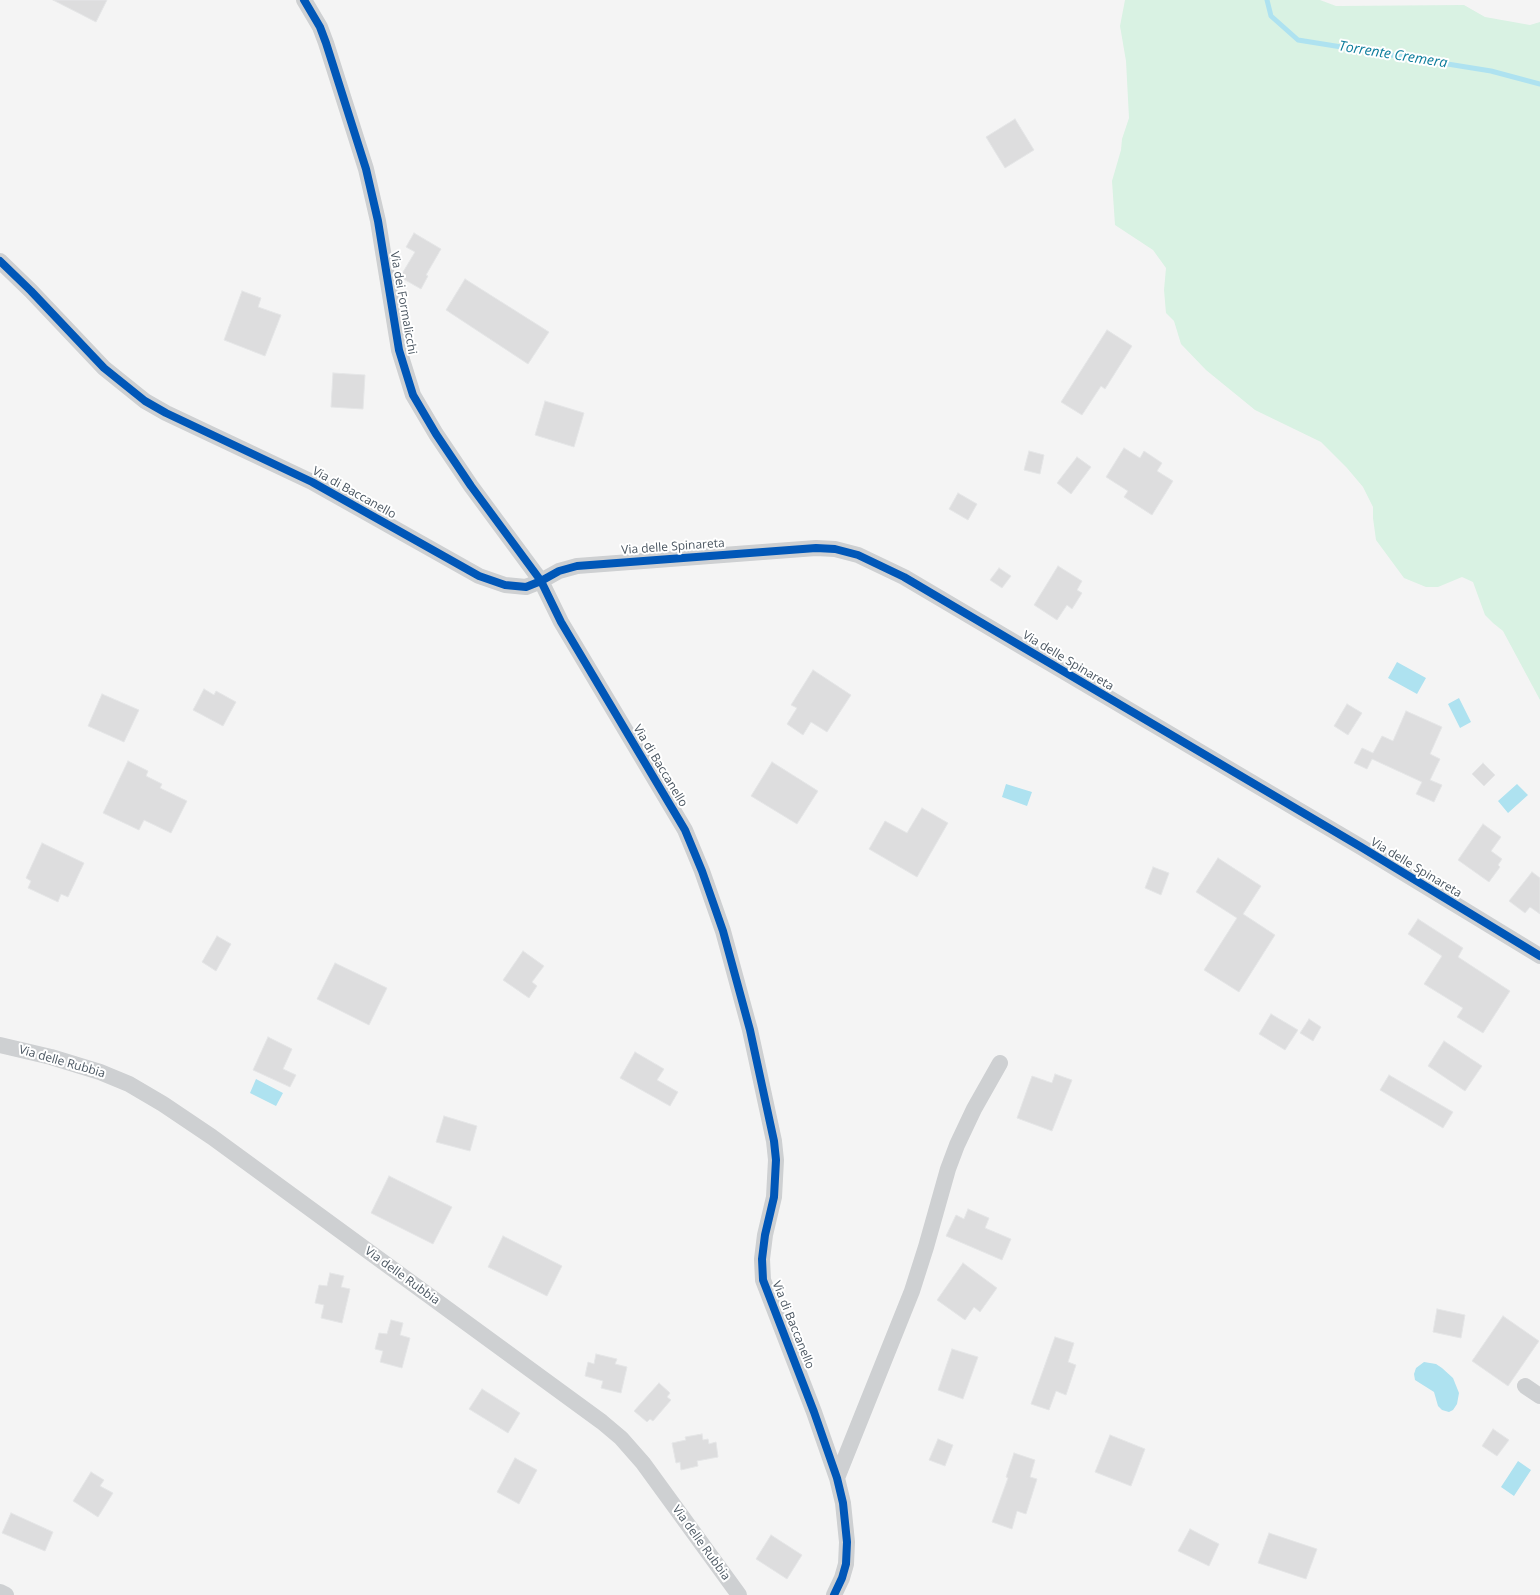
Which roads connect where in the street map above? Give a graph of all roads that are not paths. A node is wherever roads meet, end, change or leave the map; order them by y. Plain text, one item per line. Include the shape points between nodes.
1 (304, 0) edge
2 (0, 261) edge
3 (541, 581) junction
4 (1540, 956) edge
5 (0, 1045) edge
6 (1000, 1063) dead end
7 (1525, 1386) dead end
8 (1540, 1396) edge
9 (837, 1478) junction
10 (0, 1592) edge
11 (6, 1595) edge
12 (739, 1595) edge
13 (834, 1595) edge

1 - 3 street, Via dei Formalicchi via 326,43 368,177 397,342 412,395 471,486
2 - 3 street, Via di Baccanello via 104,368 156,407 319,486 479,576 518,587
3 - 4 street, Via delle Spinareta via 577,566 816,548 858,555 929,592
3 - 9 street, Via di Baccanello via 685,830 720,923 744,1005 775,1149 775,1191 763,1252 763,1280
5 - 12 street, Via delle Rubbia via 100,1072 169,1107 602,1422 643,1463
6 - 9 street via 957,1144 912,1291
7 - 8 street
9 - 13 street, Via di Baccanello via 845,1514 847,1551 845,1571
10 - 11 street

